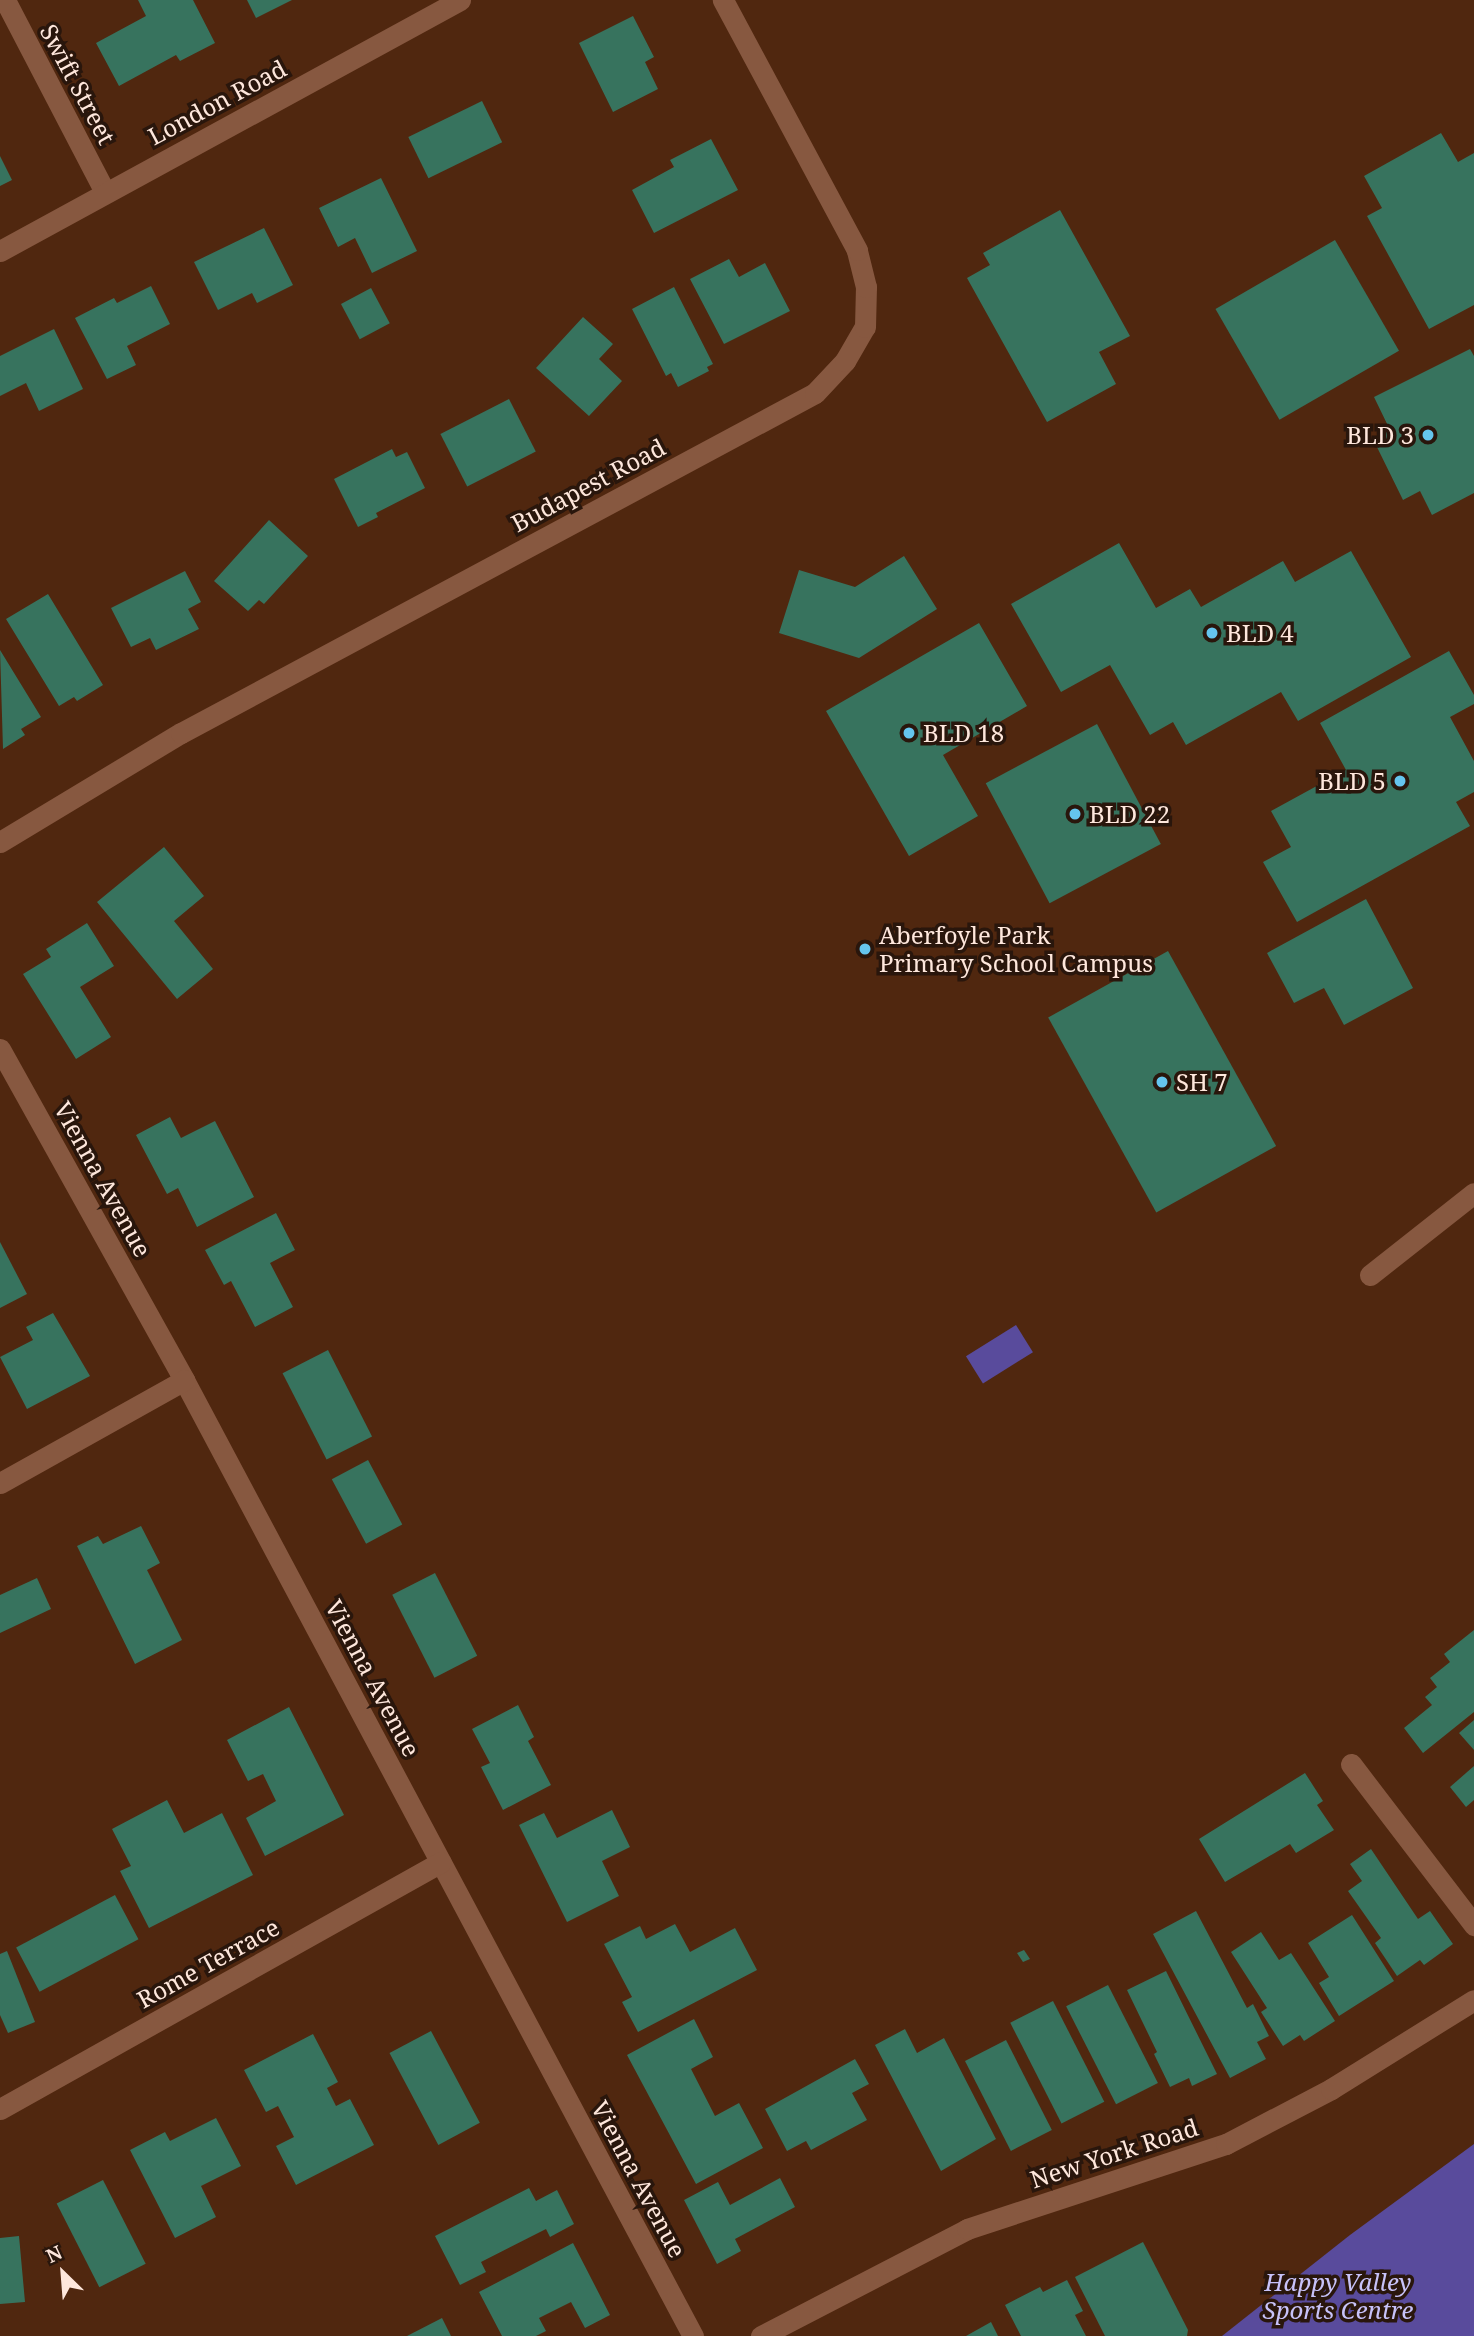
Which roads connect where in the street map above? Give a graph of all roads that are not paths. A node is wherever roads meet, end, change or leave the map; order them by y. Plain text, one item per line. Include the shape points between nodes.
1 (5, 0) edge
2 (460, 0) edge
3 (723, 0) edge
4 (105, 192) junction
5 (0, 251) edge
6 (0, 842) edge
7 (0, 1049) edge
8 (1474, 1193) edge
9 (1370, 1275) dead end
10 (184, 1380) junction
11 (0, 1482) edge
12 (1352, 1764) dead end
13 (441, 1862) junction
14 (1474, 1925) edge
15 (1474, 2000) edge
16 (0, 2109) edge
17 (693, 2336) edge
18 (761, 2336) edge

1 - 4 street, Swift Street
2 - 4 street, London Road
3 - 6 street, Budapest Road via 857,250 866,287 865,327 845,361 815,393 181,733
4 - 5 street, London Road
7 - 10 street, Vienna Avenue
8 - 9 street
10 - 11 street
10 - 13 street, Vienna Avenue
12 - 14 street
13 - 16 street, Rome Terrace
13 - 17 street, Vienna Avenue
15 - 18 street, New York Road via 1331,2089 1226,2144 967,2229

